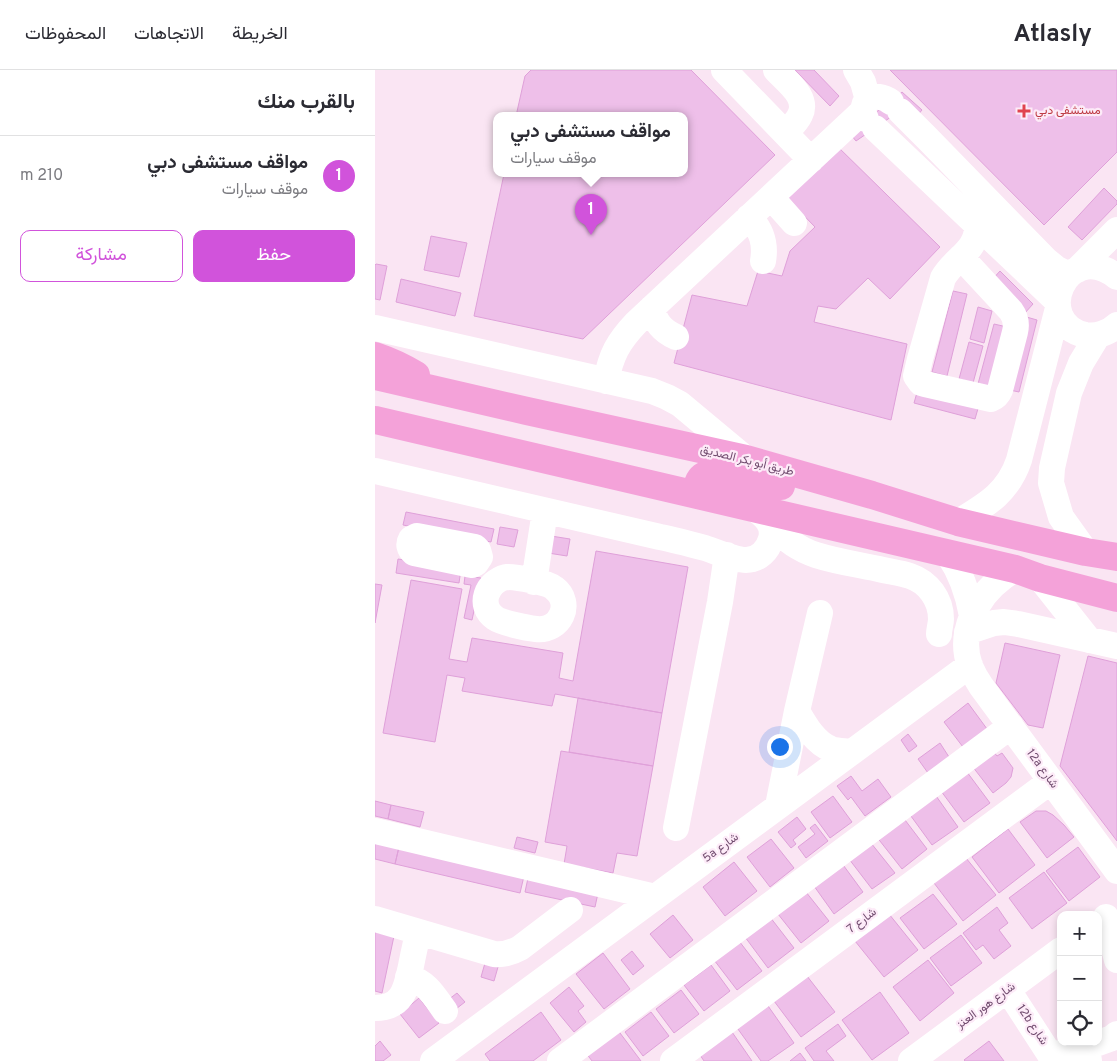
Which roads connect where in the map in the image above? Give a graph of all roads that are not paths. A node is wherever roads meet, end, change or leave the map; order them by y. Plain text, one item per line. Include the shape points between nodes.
1 (724, 70) edge
2 (776, 70) edge
3 (856, 70) edge
4 (877, 112) junction
5 (785, 133) junction
6 (927, 138) junction
7 (907, 158) junction
8 (811, 160) junction
9 (777, 185) junction
10 (749, 217) junction
11 (794, 223) dead end
12 (977, 225) junction
13 (1117, 230) edge
14 (1004, 250) junction
15 (763, 261) dead end
16 (967, 264) junction
17 (1073, 272) junction
18 (1117, 277) edge
19 (1058, 304) junction
20 (652, 308) junction
21 (375, 328) edge
22 (1108, 330) edge
23 (676, 337) dead end
24 (375, 356) edge
25 (375, 376) edge
26 (606, 381) junction
27 (437, 391) junction
28 (1033, 404) junction
29 (527, 411) junction
30 (1065, 411) junction
31 (375, 415) edge
32 (746, 459) junction
33 (375, 471) edge
34 (699, 495) junction
35 (872, 495) junction
36 (545, 511) junction
37 (762, 515) junction
38 (958, 522) junction
39 (1086, 552) junction
40 (948, 554) junction
41 (727, 555) junction
42 (1117, 557) edge
43 (479, 560) dead end
44 (1027, 574) junction
45 (501, 578) junction
46 (534, 582) junction
47 (1117, 598) edge
48 (820, 612) dead end
49 (970, 624) junction
50 (939, 634) dead end
51 (1089, 640) junction
52 (1117, 646) edge
53 (970, 665) junction
54 (797, 711) junction
55 (1011, 726) junction
56 (851, 752) junction
57 (1051, 781) junction
58 (778, 806) junction
59 (676, 828) dead end
60 (375, 831) edge
61 (1117, 871) edge
62 (655, 897) junction
63 (570, 910) dead end
64 (1107, 916) edge
65 (375, 919) edge
66 (546, 928) junction
67 (418, 932) junction
68 (1057, 953) edge
69 (571, 959) junction
70 (1117, 962) edge
71 (1102, 965) edge
72 (409, 977) junction
73 (1008, 990) junction
74 (375, 1008) edge
75 (445, 1011) dead end
76 (1117, 1034) edge
77 (1087, 1050) edge
78 (1053, 1058) edge
79 (433, 1061) edge
80 (560, 1061) edge
81 (673, 1061) edge
82 (911, 1061) edge

1 - 5 street
2 - 5 street via 796,91 803,106 797,121
3 - 4 street
4 - 6 street
4 - 7 street
4 - 8 street
5 - 8 street
6 - 7 street
6 - 17 street via 1046,260 1057,269
7 - 12 street
8 - 9 street
9 - 10 street
9 - 11 street
10 - 15 street via 762,237
10 - 20 street
12 - 14 street
12 - 16 street
13 - 17 street
14 - 16 street via 979,263
14 - 19 street
16 - 16 street via 950,268 943,278 916,376 925,384 991,399 1000,390 1016,320
17 - 18 street via 1093,266 1109,270
17 - 19 street via 1061,286
19 - 22 street via 1061,316 1073,330 1089,336
19 - 28 street
20 - 23 street via 657,323
20 - 26 street via 624,335 615,349
21 - 26 street
22 - 30 street via 1089,349 1074,377
24 - 27 main road via 405,368
25 - 27 main road, طريق أبو بكر الصديق
26 - 32 street via 652,391 673,401
27 - 29 main road, طريق أبو بكر الصديق
28 - 30 street
28 - 38 street via 1014,474 994,498
29 - 31 main road via 466,409 420,402
29 - 32 main road, طريق أبو بكر الصديق
30 - 39 street via 1051,483 1061,517
31 - 34 main road
32 - 35 main road, طريق أبو بكر الصديق
33 - 36 street
34 - 35 main road via 698,481 709,473 716,473 815,492
34 - 37 main road
35 - 38 main road, طريق أبو بكر الصديق
36 - 41 street via 660,536
36 - 46 street
37 - 40 main road
37 - 41 street via 772,536 768,547 759,556 747,560
37 - 50 street via 779,534 804,550 923,582 939,605
38 - 39 main road, طريق أبو بكر الصديق
39 - 42 main road, طريق أبو بكر الصديق
40 - 44 main road
40 - 49 street via 964,583 969,599
41 - 59 street
43 - 45 street
44 - 47 main road
44 - 49 street via 1001,578 979,602
44 - 51 street
45 - 46 street
45 - 46 street via 487,593 490,613 501,621 543,630 562,616 563,600 553,587
48 - 54 street
49 - 51 street via 1019,624
49 - 53 street via 967,648
51 - 52 street
53 - 55 street, 12a شارع via 981,686
53 - 56 street, 5a شارع
54 - 56 street via 818,740 830,749
54 - 58 street
55 - 57 street, 12a شارع
55 - 80 street
56 - 58 street, 5a شارع
57 - 61 street, 12a شارع
57 - 81 street, شارع 7
58 - 62 street, 5a شارع
60 - 62 street
62 - 69 street, 5a شارع
63 - 66 street
64 - 70 street
65 - 67 street
66 - 67 street via 514,951 502,954
66 - 69 street
67 - 72 street
68 - 73 street, شارع هور العنز
69 - 79 street, 5a شارع
70 - 71 street
72 - 74 street via 403,995 396,1003
72 - 75 street via 423,983
73 - 78 street, 12b شارع
73 - 82 street, شارع هور العنز
76 - 77 street
77 - 78 street

